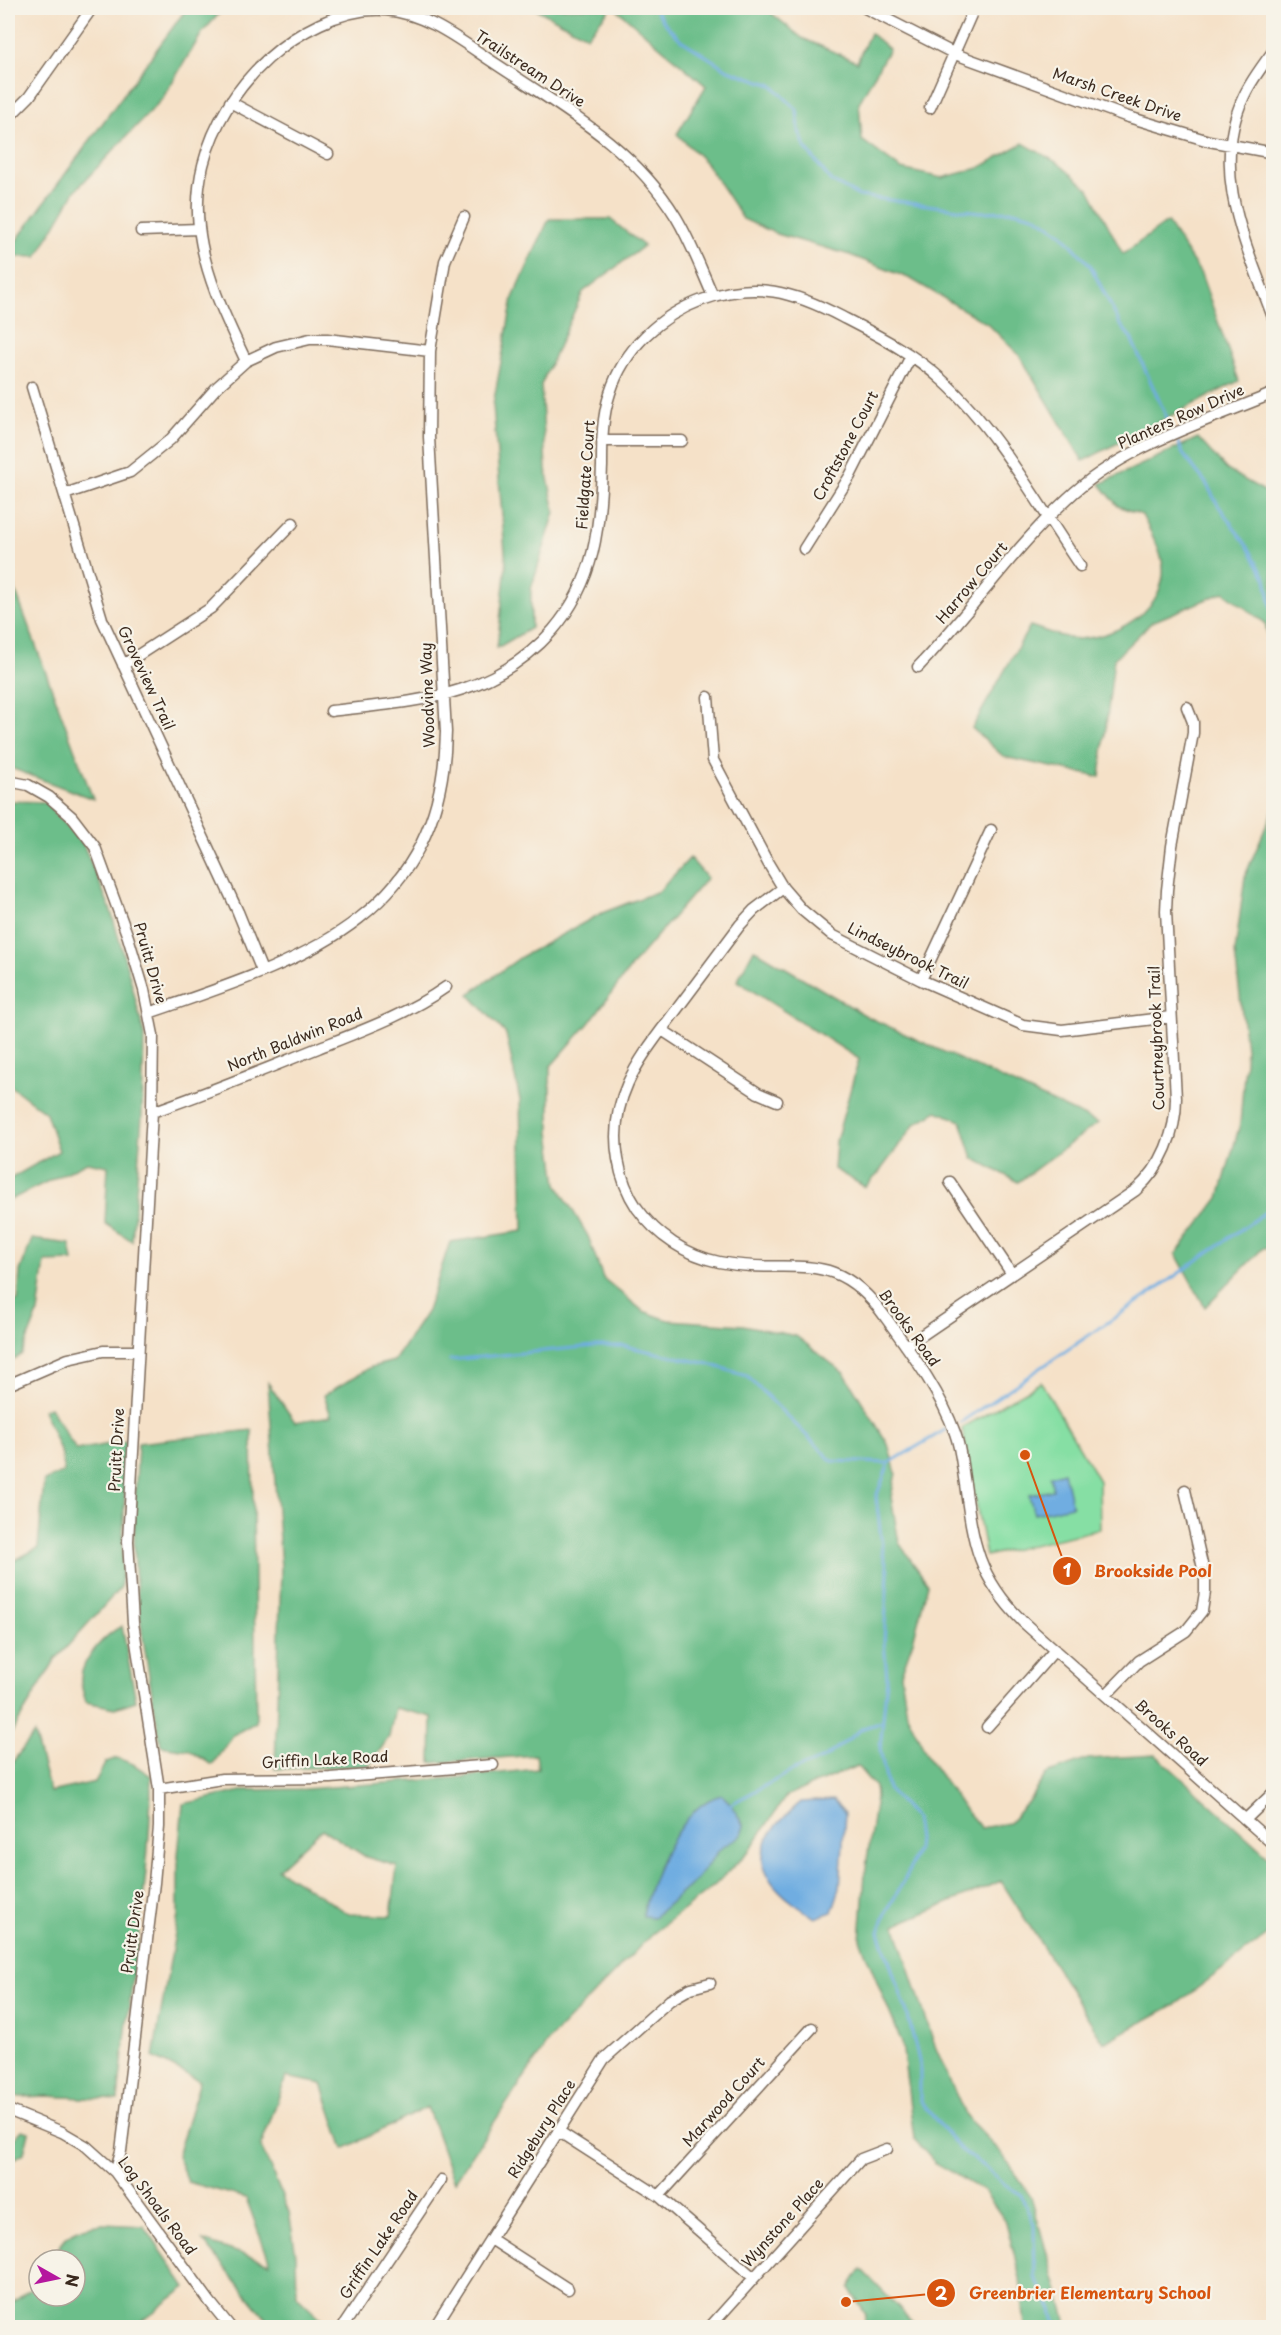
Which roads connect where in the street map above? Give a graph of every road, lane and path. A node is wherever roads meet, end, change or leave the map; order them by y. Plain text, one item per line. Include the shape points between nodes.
1 (92, 8) edge
2 (865, 8) edge
3 (974, 8) edge
4 (1274, 50) edge
5 (955, 54) junction
6 (230, 102) junction
7 (930, 108) dead end
8 (8, 118) edge
9 (1230, 145) junction
10 (1274, 153) edge
11 (328, 154) dead end
12 (464, 217) dead end
13 (199, 229) junction
14 (141, 231) dead end
15 (713, 296) junction
16 (1274, 320) edge
17 (429, 351) junction
18 (911, 356) junction
19 (246, 361) junction
20 (32, 387) dead end
21 (1274, 393) edge
22 (602, 441) junction
23 (682, 441) dead end
24 (65, 494) junction
25 (1048, 519) junction
26 (293, 523) dead end
27 (804, 549) dead end
28 (1080, 566) dead end
29 (123, 665) junction
30 (918, 667) dead end
31 (444, 695) junction
32 (708, 697) dead end
33 (1187, 706) dead end
34 (331, 711) dead end
35 (8, 781) edge
36 (991, 830) dead end
37 (783, 888) junction
38 (262, 971) junction
39 (921, 980) junction
40 (446, 987) dead end
41 (149, 1013) junction
42 (1171, 1017) junction
43 (662, 1030) junction
44 (777, 1101) dead end
45 (152, 1112) junction
46 (950, 1182) dead end
47 (1012, 1274) junction
48 (906, 1346) junction
49 (137, 1351) junction
50 (8, 1385) edge
51 (1185, 1490) dead end
52 (1055, 1650) junction
53 (1106, 1695) junction
54 (987, 1727) dead end
55 (493, 1765) dead end
56 (159, 1789) junction
57 (1274, 1792) edge
58 (1246, 1820) junction
59 (1274, 1845) edge
60 (710, 1983) dead end
61 (812, 2028) dead end
62 (8, 2110) edge
63 (558, 2131) junction
64 (887, 2149) dead end
65 (115, 2172) junction
66 (441, 2180) dead end
67 (659, 2196) junction
68 (491, 2239) junction
69 (754, 2278) junction
70 (568, 2289) dead end
71 (231, 2328) edge
72 (342, 2328) edge
73 (434, 2328) edge
74 (709, 2328) edge

1 - 8 street via 28,98
2 - 5 street, Marsh Creek Drive
3 - 5 street
4 - 9 street via 1243,98
5 - 7 street
5 - 9 street, Marsh Creek Drive via 1125,116
6 - 11 street
6 - 13 street, Trailstream Drive via 204,164 198,201
6 - 15 street, Trailstream Drive via 271,55 291,39 329,19 365,10 422,18 587,124 626,156 675,215
9 - 10 street, Marsh Creek Drive
9 - 16 street via 1235,213
12 - 17 street, Woodvine Way via 445,261
13 - 14 street
13 - 19 street, Trailstream Drive via 209,273
15 - 18 street, Fieldgate Court via 752,290 795,295
15 - 22 street, Fieldgate Court via 673,313 634,348 610,393
17 - 19 street via 310,339 276,347
17 - 31 street, Woodvine Way via 429,437
18 - 25 street, Fieldgate Court via 973,411
18 - 27 street, Croftstone Court via 850,476
19 - 24 street via 171,439 130,472
20 - 24 street, Groveview Trail
21 - 25 street, Planters Row Drive via 1123,458 1080,488
22 - 23 street
22 - 31 street, Fieldgate Court via 597,542 576,596 548,635 512,666 469,688
24 - 29 street, Groveview Trail via 102,619
25 - 28 street, Fieldgate Court
25 - 30 street, Harrow Court
26 - 29 street via 211,608
29 - 38 street, Groveview Trail
31 - 34 street, Fieldgate Court
31 - 38 street, Woodvine Way via 446,749 442,782 430,825 409,866 379,903 341,933
32 - 37 street, Lindseybrook Trail via 713,760
33 - 42 street, Courtneybrook Trail via 1193,733 1167,890
35 - 41 street, Pruitt Drive via 28,785 49,797 90,839 128,937
36 - 39 street
37 - 39 street, Lindseybrook Trail via 832,935
37 - 43 street, Brooks Road via 740,925
38 - 41 street, Woodvine Way
39 - 42 street, Lindseybrook Trail via 1006,1018 1043,1029
40 - 45 street, North Baldwin Road via 341,1039
41 - 45 street, Pruitt Drive via 153,1035
42 - 47 street, Courtneybrook Trail via 1176,1111 1171,1134 1155,1168 1136,1190
43 - 44 street via 758,1093
43 - 48 street, Brooks Road via 625,1086 616,1123 620,1170 642,1215 672,1242 708,1259 733,1264 802,1266 844,1276 872,1300
45 - 49 street, Pruitt Drive
46 - 47 street
47 - 48 street, Courtneybrook Trail
48 - 52 street, Brooks Road via 956,1433 971,1534 983,1568 1008,1607
49 - 50 street via 103,1351 68,1359
49 - 56 street, Pruitt Drive via 129,1580
51 - 53 street via 1205,1577 1202,1611 1186,1631 1139,1661
52 - 53 street, Brooks Road
52 - 54 street
53 - 58 street, Brooks Road
55 - 56 street, Griffin Lake Road via 331,1778 222,1779
56 - 65 street, Pruitt Drive via 154,1883 121,2151
57 - 58 street
58 - 59 street, Brooks Road
60 - 63 street, Ridgebury Place via 670,2000 604,2059
61 - 67 street, Marwood Court
62 - 65 street, Log Shoals Road via 62,2132 86,2146
63 - 67 street
63 - 68 street, Ridgebury Place
64 - 69 street, Wynstone Place via 861,2159
65 - 71 street, Log Shoals Road
66 - 72 street, Griffin Lake Road
67 - 69 street
68 - 70 street
68 - 73 street, Ridgebury Place
69 - 74 street, Wynstone Place

